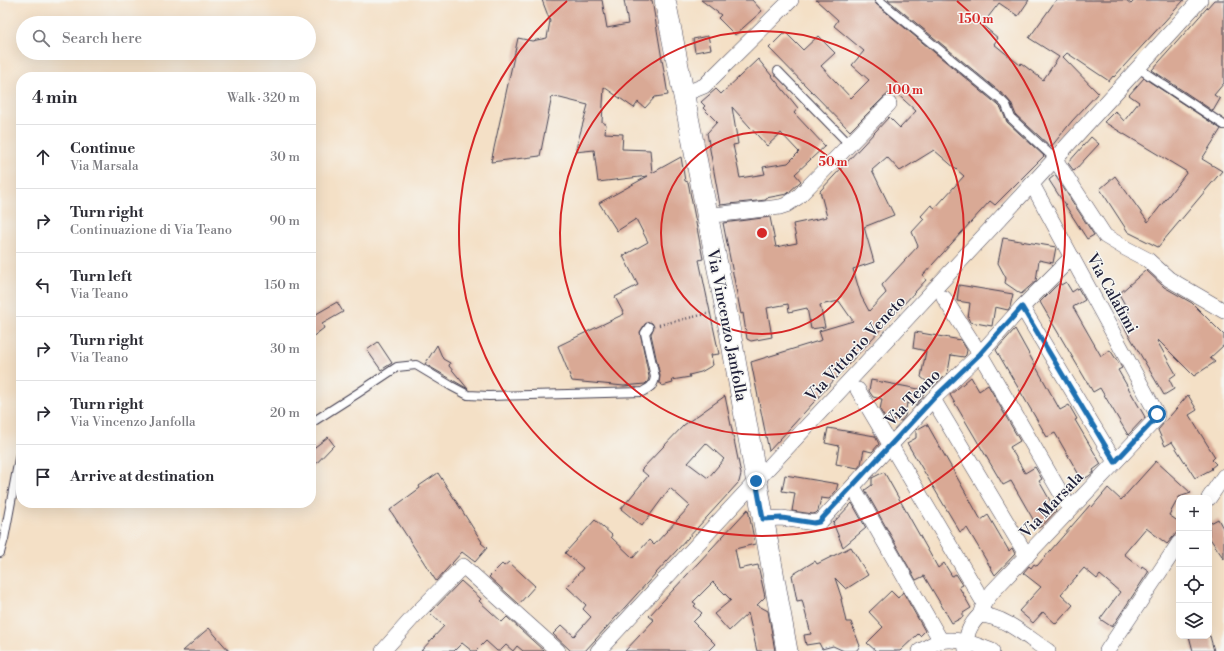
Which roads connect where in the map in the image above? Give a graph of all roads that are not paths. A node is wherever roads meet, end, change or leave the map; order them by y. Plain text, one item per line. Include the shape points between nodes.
1 (665, 0) edge
2 (791, 0) edge
3 (879, 0) edge
4 (1200, 0) edge
5 (1138, 68) junction
6 (778, 71) dead end
7 (684, 94) junction
8 (889, 104) dead end
9 (1224, 125) edge
10 (850, 144) junction
11 (1055, 159) junction
12 (1032, 184) junction
13 (706, 216) junction
14 (1072, 257) junction
15 (944, 298) dead end
16 (1022, 307) junction
17 (1224, 311) edge
18 (649, 327) road end
19 (980, 354) junction
20 (858, 390) dead end
21 (933, 399) junction
22 (316, 420) edge
23 (1154, 420) joint
24 (891, 445) junction
25 (1115, 462) junction
26 (16, 475) edge
27 (1224, 476) edge
28 (756, 481) junction
29 (853, 487) junction
30 (1211, 495) edge
31 (1070, 509) junction
32 (763, 519) junction
33 (1176, 548) edge
34 (0, 553) edge
35 (1027, 556) junction
36 (982, 609) junction
37 (941, 641) junction
38 (963, 644) edge
39 (383, 651) edge
40 (558, 651) edge
41 (598, 651) edge
42 (787, 651) edge
43 (920, 651) edge
44 (992, 651) edge
45 (1048, 651) edge
46 (1107, 651) edge

1 - 7 main road, Via Vincenzo Janfolla
2 - 7 street via 708,82 699,89
3 - 11 lane via 1002,101 1012,118
4 - 5 street, Via Vittorio Veneto
5 - 9 lane
5 - 11 street, Via Vittorio Veneto
6 - 10 lane
7 - 13 main road, Via Vincenzo Janfolla
8 - 10 street
10 - 13 street via 798,197 786,205
11 - 12 street, Via Vittorio Veneto
11 - 17 street via 1105,236 1148,260 1169,278
12 - 14 street, Via Calafimi
12 - 28 street, Via Vittorio Veneto
13 - 28 main road, Via Vincenzo Janfolla via 726,310
14 - 16 street, Via Teano
14 - 23 street, Via Calafimi via 1156,410
15 - 19 street
16 - 19 street, Via Teano
16 - 25 street
18 - 22 lane via 645,333 655,377 651,386 642,392 468,395 416,365 397,367
19 - 21 street, Via Teano
19 - 31 street
20 - 24 street
21 - 24 street, Via Teano
21 - 35 street
23 - 25 street, Via Marsala
24 - 29 street, Via Teano
24 - 36 street
25 - 31 street, Via Marsala
26 - 34 lane
27 - 30 street
28 - 32 main road, Via Vincenzo Janfolla
28 - 41 street, Via Vittorio Veneto
29 - 32 street, Via Teano via 819,522 782,518
29 - 37 street
31 - 35 street, Via Marsala
32 - 42 main road, Via Vincenzo Janfolla
33 - 46 street
35 - 36 street, Via Marsala via 993,591
36 - 38 street, Via Marsala via 969,628
36 - 45 street
37 - 38 street
37 - 43 street
38 - 44 street
39 - 40 street via 463,566

